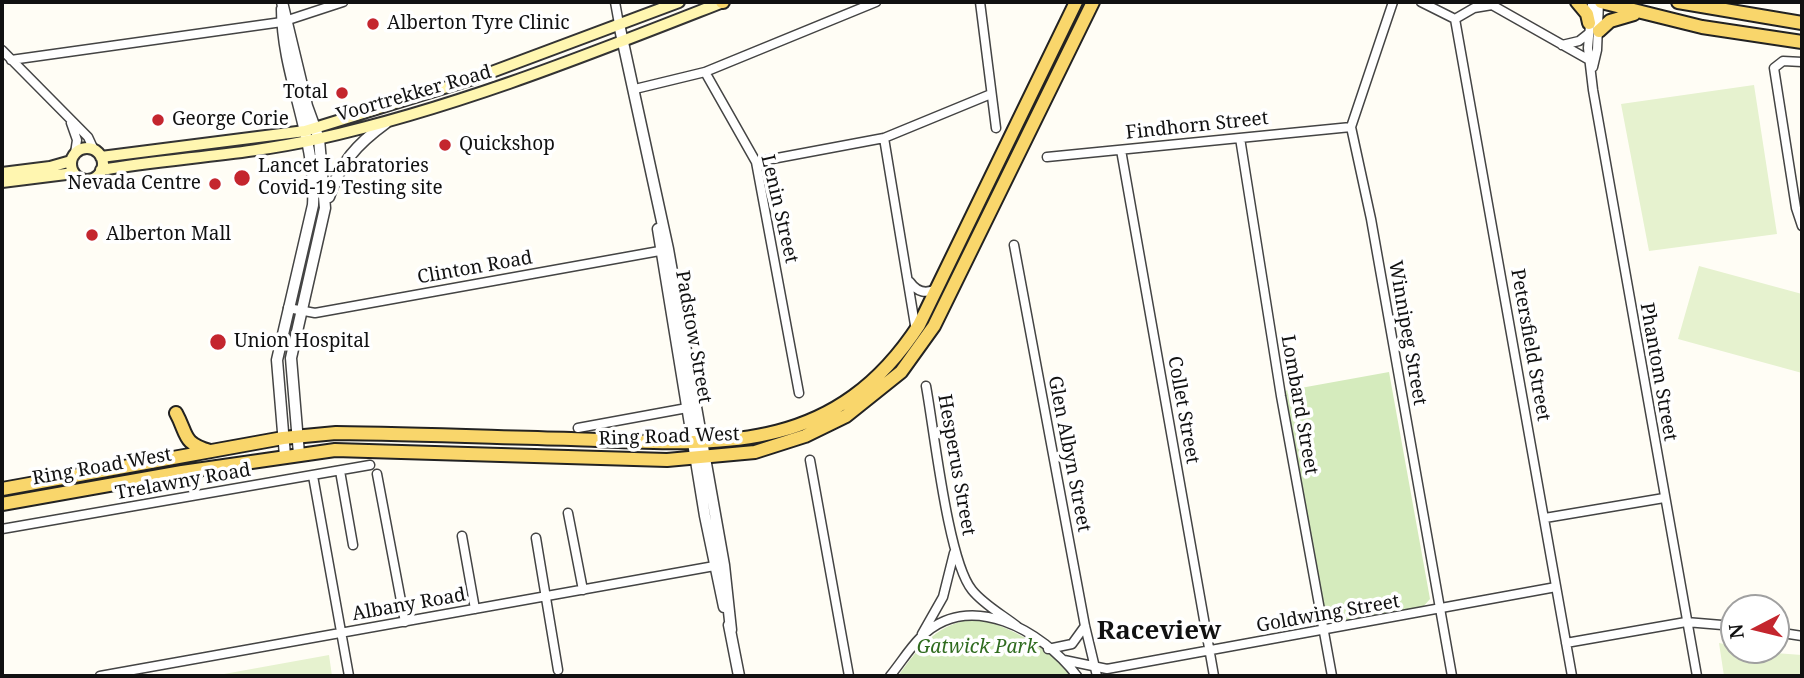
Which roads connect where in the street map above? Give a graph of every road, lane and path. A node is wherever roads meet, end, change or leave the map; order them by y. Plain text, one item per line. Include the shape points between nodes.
1 (343, 2) edge
2 (615, 2) edge
3 (679, 2) edge
4 (723, 2) edge
5 (876, 2) edge
6 (980, 2) edge
7 (1076, 2) edge
8 (1093, 2) edge
9 (1393, 2) edge
10 (1421, 2) edge
11 (1577, 2) edge
12 (1592, 2) edge
13 (1600, 2) edge
14 (1678, 2) edge
15 (1638, 13) junction
16 (1455, 19) junction
17 (285, 21) junction
18 (1802, 23) edge
19 (618, 24) junction
20 (1592, 29) junction
21 (623, 39) junction
22 (1802, 42) edge
23 (1562, 45) junction
24 (2, 50) edge
25 (11, 60) junction
26 (1591, 61) junction
27 (1802, 62) edge
28 (705, 72) junction
29 (635, 89) junction
30 (991, 94) junction
31 (393, 118) junction
32 (71, 123) junction
33 (1351, 127) junction
34 (996, 128) dead end
35 (312, 135) junction
36 (884, 138) junction
37 (1240, 138) junction
38 (1121, 150) junction
39 (98, 153) junction
40 (73, 157) junction
41 (1047, 157) dead end
42 (756, 162) junction
43 (101, 170) junction
44 (2, 173) edge
45 (74, 173) junction
46 (2, 182) edge
47 (1798, 191) edge
48 (325, 208) junction
49 (1802, 226) edge
50 (1014, 245) dead end
51 (664, 250) junction
52 (908, 279) junction
53 (940, 286) junction
54 (288, 307) junction
55 (302, 312) junction
56 (920, 335) junction
57 (926, 386) dead end
58 (799, 393) dead end
59 (687, 408) junction
60 (176, 413) dead end
61 (578, 428) dead end
62 (297, 437) junction
63 (283, 438) junction
64 (696, 443) junction
65 (212, 452) junction
66 (292, 455) junction
67 (699, 458) junction
68 (810, 460) dead end
69 (370, 465) dead end
70 (340, 471) junction
71 (377, 474) dead end
72 (313, 476) junction
73 (2, 489) edge
74 (1664, 498) junction
75 (2, 504) edge
76 (568, 513) dead end
77 (1545, 518) junction
78 (2, 529) edge
79 (462, 536) dead end
80 (536, 538) dead end
81 (353, 545) dead end
82 (955, 549) junction
83 (719, 566) junction
84 (1556, 587) junction
85 (583, 590) junction
86 (545, 597) junction
87 (475, 609) junction
88 (1440, 610) junction
89 (404, 622) junction
90 (1686, 622) junction
91 (1720, 625) edge
92 (1085, 626) junction
93 (1018, 627) junction
94 (1323, 631) junction
95 (341, 633) junction
96 (920, 637) junction
97 (1566, 643) junction
98 (1048, 649) junction
99 (1210, 651) junction
100 (1064, 660) junction
101 (558, 670) dead end
102 (1097, 672) edge
103 (850, 675) edge
104 (100, 676) edge
105 (349, 676) edge
106 (739, 676) edge
107 (890, 676) edge
108 (1077, 676) edge
109 (1214, 676) edge
110 (1332, 676) edge
111 (1452, 676) edge
112 (1572, 676) edge
113 (1697, 676) edge

1 - 17 street
2 - 19 street, Padstow Street
3 - 19 main road, Voortrekker Road
4 - 21 main road, Voortrekker Road
5 - 28 street
6 - 30 street
7 - 53 main road, Ring Road West
8 - 56 main road, Ring Road West via 954,288
9 - 33 street
10 - 16 street
11 - 20 main road
12 - 20 street, Phantom Street
13 - 15 main road
13 - 20 street, Phantom Street
14 - 18 main road
15 - 20 main road
15 - 22 main road
16 - 23 street via 1474,8 1492,5
16 - 77 street, Petersfield Street
17 - 25 street
17 - 35 street via 297,110
19 - 21 street, Padstow Street
19 - 35 main road, Voortrekker Road
20 - 23 street via 1578,41
20 - 26 street, Phantom Street
21 - 29 street, Padstow Street
21 - 31 main road, Voortrekker Road via 496,88
23 - 26 street
24 - 25 street
25 - 32 street
26 - 74 street, Phantom Street
27 - 47 street via 1779,62 1774,74
28 - 29 street
28 - 42 street, Lenin Street
29 - 51 street, Padstow Street
30 - 34 street
30 - 36 street
31 - 35 main road, Voortrekker Road
31 - 48 street via 348,157 337,172
32 - 39 street
32 - 40 street via 76,140
33 - 37 street, Findhorn Street
33 - 88 street, Winnipeg Street
35 - 39 main road, Voortrekker Road
35 - 43 main road, Voortrekker Road
35 - 48 street
35 - 54 street via 313,205
36 - 42 street
36 - 52 street
37 - 38 street, Findhorn Street
37 - 94 street, Lombard Street
38 - 41 street, Findhorn Street
38 - 99 street, Collet Street
39 - 40 main road, Voortrekker Road via 88,148
39 - 43 main road
40 - 44 main road, Voortrekker Road via 51,167
40 - 45 main road
42 - 58 street, Lenin Street
43 - 45 main road, Voortrekker Road via 89,180
45 - 46 main road, Voortrekker Road
47 - 49 street
48 - 55 street
50 - 92 street, Glen Albyn Street
51 - 55 street, Clinton Road
51 - 59 street, Padstow Street
51 - 64 street, Padstow Street
52 - 53 street via 919,291
52 - 56 street
53 - 56 main road, Ring Road West
54 - 55 street, Clinton Road
54 - 63 street via 277,360
55 - 62 street via 290,369
56 - 64 main road, Ring Road West via 856,394 829,412 779,433
56 - 67 main road, Ring Road West via 901,372 826,427 755,452
57 - 82 street, Hesperus Street
59 - 61 street
59 - 64 street, Padstow Street
60 - 65 main road via 191,445
62 - 63 main road, Ring Road West
62 - 64 main road, Ring Road West via 336,433
62 - 66 street
63 - 65 main road, Ring Road West
63 - 66 street
64 - 67 street, Padstow Street
65 - 73 main road, Ring Road West
66 - 67 main road, Ring Road West via 371,450 610,460
66 - 75 main road, Ring Road West
67 - 83 street, Padstow Street
68 - 103 street
69 - 70 street, Trelawny Road
70 - 72 street, Trelawny Road
70 - 81 street
71 - 89 street
72 - 78 street, Trelawny Road
72 - 95 street
74 - 77 street
74 - 90 street, Phantom Street
76 - 85 street
77 - 84 street, Petersfield Street
79 - 87 street
80 - 86 street
82 - 93 street, Hesperus Street via 973,591
82 - 96 street, Hesperus Street via 943,597
83 - 85 street, Albany Road
83 - 106 street, Padstow Street
84 - 88 street, Goldwing Street
84 - 97 street, Petersfield Street
85 - 86 street, Albany Road
86 - 87 street, Albany Road
86 - 101 street
87 - 89 street, Albany Road
88 - 94 street, Goldwing Street
88 - 111 street, Winnipeg Street
89 - 95 street, Albany Road
90 - 91 street
90 - 97 street
90 - 113 street, Phantom Street
92 - 98 street via 1072,644
92 - 102 street, Glen Albyn Street
93 - 96 street via 986,615 968,615 939,624
93 - 98 street
94 - 99 street, Goldwing Street
94 - 110 street, Lombard Street
95 - 104 street, Albany Road
95 - 105 street
96 - 107 street, Hesperus Street
97 - 112 street, Petersfield Street
98 - 100 street
99 - 102 street, Goldwing Street
99 - 109 street, Collet Street
100 - 102 street, Goldwing Street
100 - 108 street

